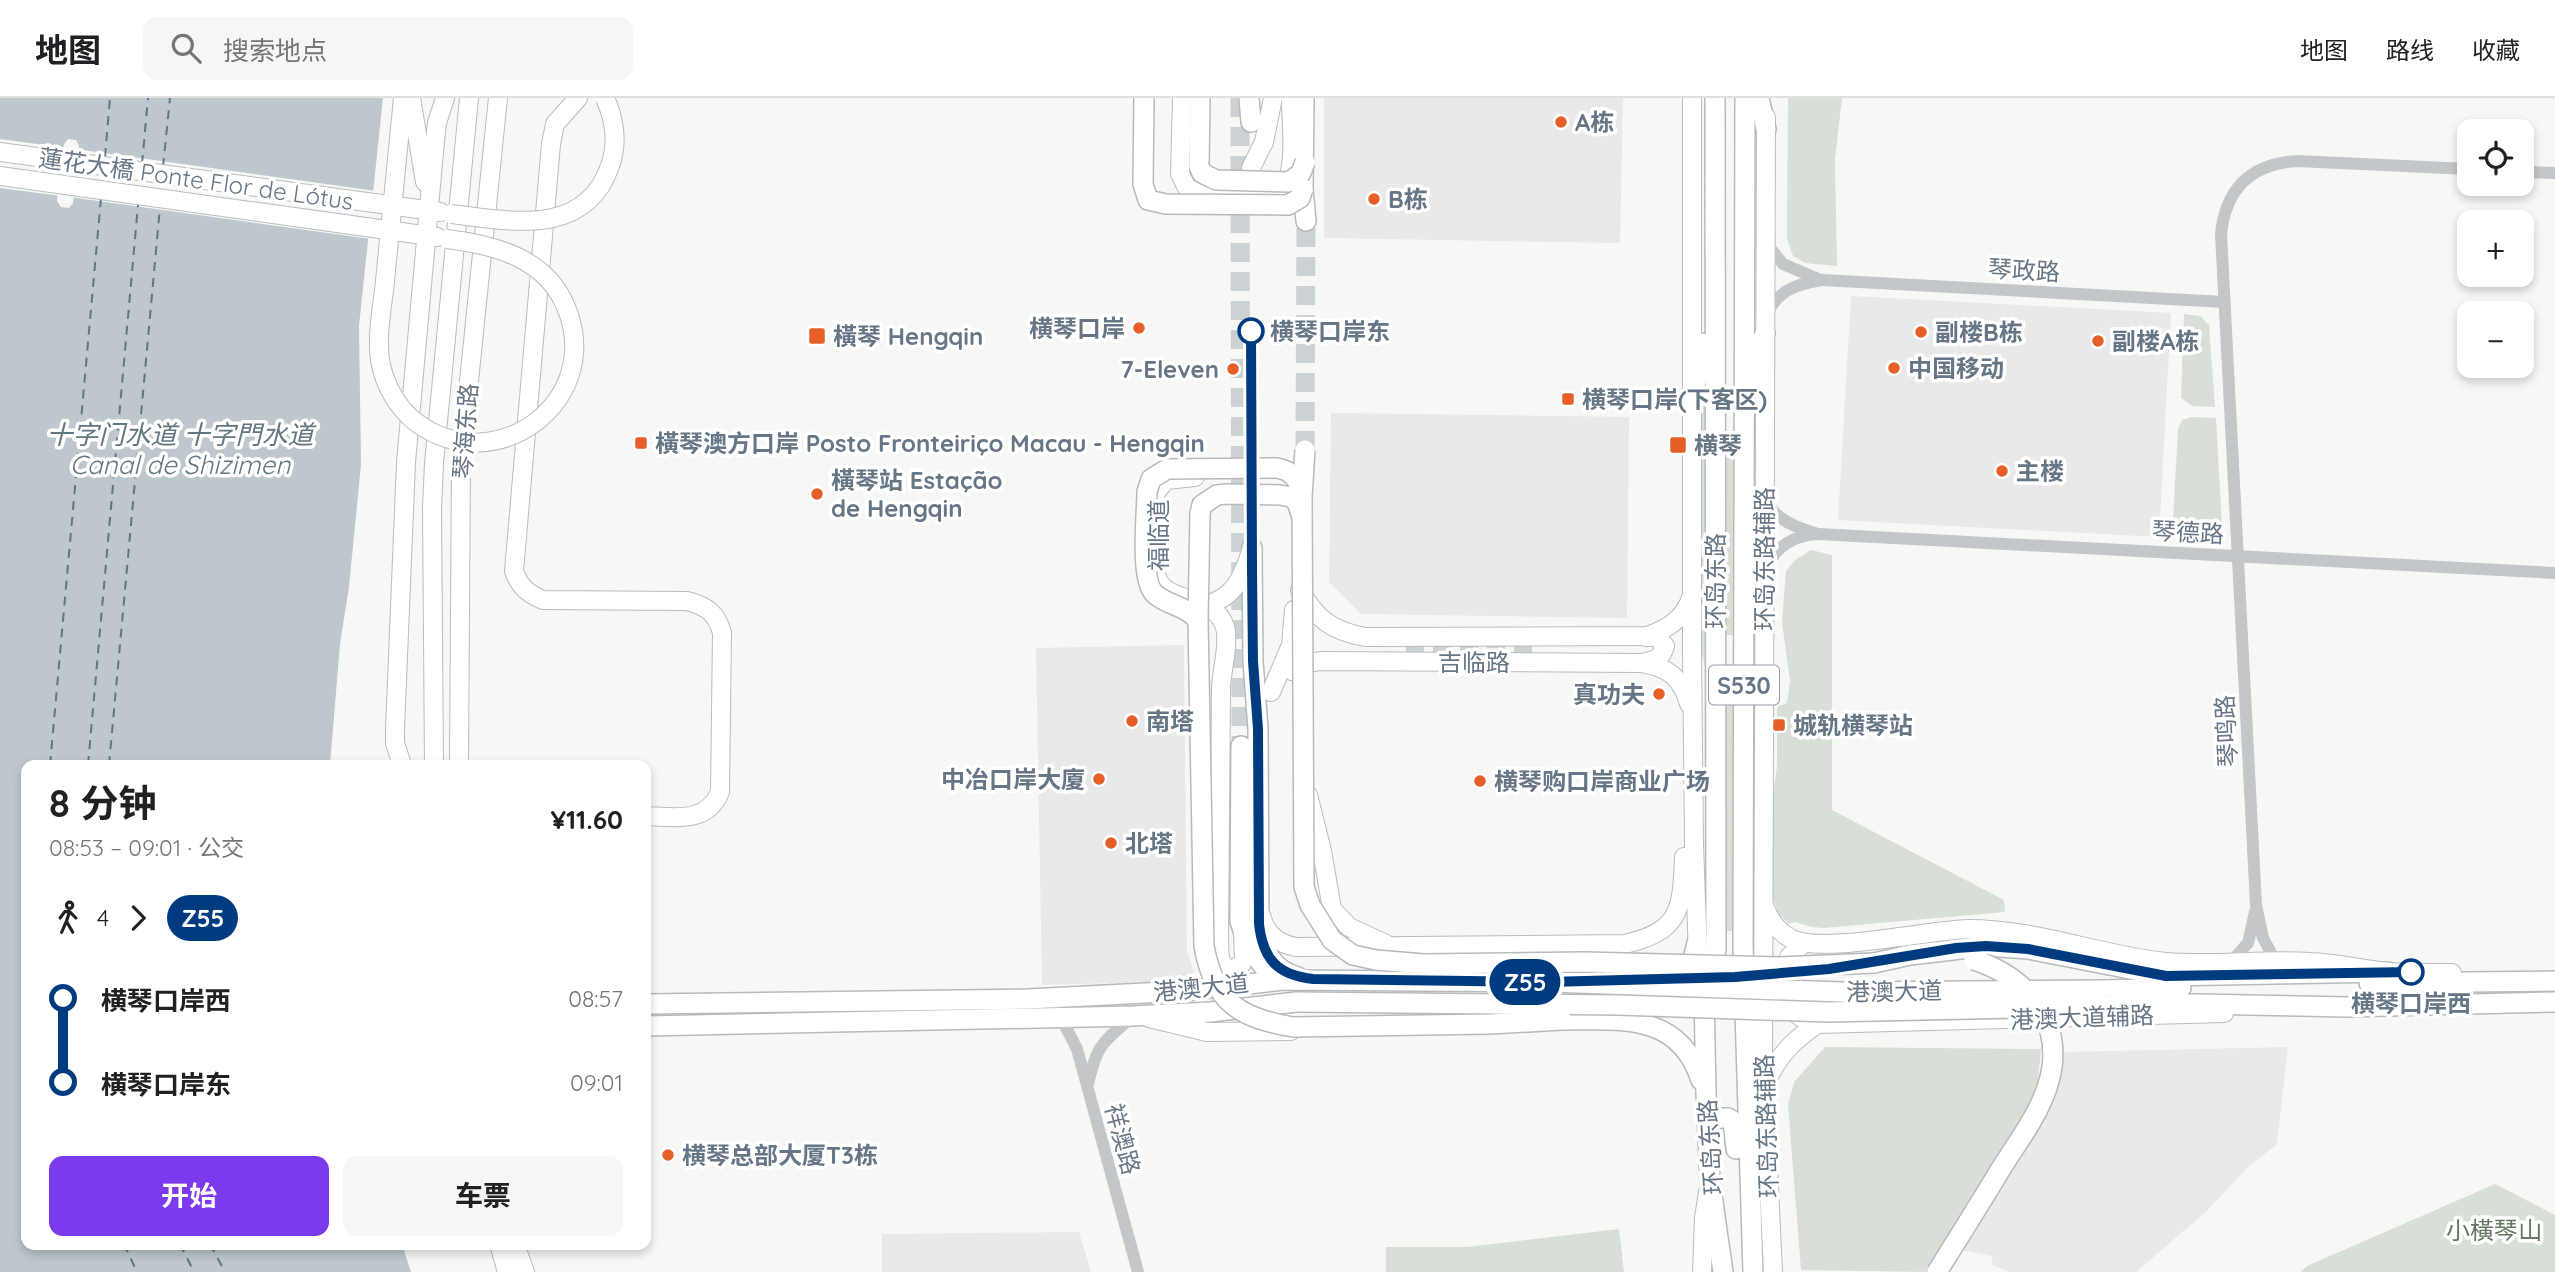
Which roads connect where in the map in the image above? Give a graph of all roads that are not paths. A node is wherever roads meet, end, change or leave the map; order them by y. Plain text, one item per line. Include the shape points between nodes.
1 (404, 98) edge
2 (411, 98) edge
3 (445, 98) edge
4 (469, 98) edge
5 (498, 98) edge
6 (578, 98) edge
7 (605, 98) edge
8 (1144, 98) edge
9 (1182, 98) edge
10 (1200, 98) edge
11 (1251, 98) edge
12 (1273, 98) edge
13 (1291, 98) edge
14 (1304, 98) edge
15 (1692, 98) edge
16 (1715, 98) edge
17 (1745, 98) edge
18 (1759, 98) edge
19 (1766, 98) edge
20 (1251, 122) dead end
21 (1766, 129) junction
22 (0, 152) edge
23 (1305, 162) junction
24 (1251, 168) dead end
25 (2457, 168) edge
26 (139, 171) junction
27 (2534, 172) edge
28 (2555, 173) edge
29 (0, 176) edge
30 (1303, 189) junction
31 (136, 195) junction
32 (429, 213) junction
33 (1306, 222) tunnel mouth
34 (1766, 243) junction
35 (1715, 277) junction
36 (1822, 280) junction
37 (2224, 302) junction
38 (1765, 325) junction
39 (1692, 392) junction
40 (1744, 443) junction
41 (1305, 450) tunnel mouth
42 (1302, 497) junction
43 (1764, 497) junction
44 (1304, 525) junction
45 (1818, 534) junction
46 (1252, 548) joint
47 (2237, 555) junction
48 (2555, 573) edge
49 (1294, 574) junction
50 (1764, 574) junction
51 (1694, 585) junction
52 (1201, 613) junction
53 (1365, 636) junction
54 (1643, 637) junction
55 (1617, 638) junction
56 (1532, 649) tunnel mouth
57 (1358, 662) junction
58 (1642, 663) junction
59 (1271, 692) junction
60 (1693, 721) junction
61 (1258, 729) junction
62 (1241, 746) tunnel mouth
63 (1694, 749) junction
64 (400, 760) edge
65 (433, 760) edge
66 (459, 760) edge
67 (1303, 777) junction
68 (651, 816) edge
69 (1259, 898) junction
70 (1763, 902) junction
71 (2256, 905) junction
72 (1243, 934) junction
73 (1697, 943) junction
74 (1804, 943) junction
75 (1582, 945) junction
76 (1392, 947) junction
77 (1874, 962) junction
78 (2230, 962) junction
79 (2276, 962) junction
80 (2392, 977) junction
81 (1313, 979) junction
82 (1284, 980) junction
83 (2555, 981) edge
84 (1548, 982) junction
85 (1184, 990) junction
86 (1048, 998) junction
87 (2106, 998) junction
88 (1709, 1001) junction
89 (2555, 1002) edge
90 (651, 1004) edge
91 (2347, 1007) junction
92 (1195, 1013) junction
93 (1136, 1016) junction
94 (1566, 1017) junction
95 (1062, 1019) junction
96 (1644, 1023) junction
97 (1817, 1024) junction
98 (651, 1026) edge
99 (1087, 1087) junction
100 (1764, 1089) junction
101 (1706, 1093) junction
102 (1707, 1118) junction
103 (1710, 1181) junction
104 (1751, 1233) junction
105 (501, 1250) edge
106 (517, 1250) edge
107 (507, 1272) edge
108 (524, 1272) edge
109 (1138, 1272) edge
110 (1703, 1272) edge
111 (1723, 1272) edge
112 (1753, 1272) edge
113 (1773, 1272) edge
114 (1937, 1272) edge

1 - 31 main road, 蓮花大橋 Ponte Flor de Lótus, bridge via 391,222 389,236 380,329 380,361 394,399 430,432 458,442 503,440 547,413 565,388 573,360 570,317 554,286 533,266 506,251 467,241 407,233 393,231 380,229 326,221 312,220
2 - 32 main road
3 - 32 main road via 436,132
4 - 65 main road, 琴海东路 via 434,463
5 - 66 main road, 琴海东路 via 461,459
6 - 68 main road, bridge via 555,124 551,144 513,563 523,588 543,600 687,601 709,609 720,625 719,792 713,806 697,815
7 - 26 main road, 蓮花大橋 Ponte Flor de Lótus, bridge via 614,122 615,143 603,180 575,210 539,221
8 - 30 main road, bridge via 1143,184 1148,200 1289,205 1300,198
9 - 13 main road via 1180,174 1187,188 1200,194 1256,195 1279,192 1290,174
10 - 23 main road, bridge via 1199,166 1208,177 1289,182 1301,173
11 - 20 main road
12 - 24 main road via 1264,142
14 - 23 main road
15 - 39 main road
16 - 35 main road, 环岛东路 / S530
17 - 40 main road, 环岛东路 / S530
18 - 21 main road
19 - 21 main road, 环岛东路辅路
21 - 34 main road, 环岛东路辅路
22 - 26 main road, 蓮花大橋 Ponte Flor de Lótus
23 - 30 main road, bridge
25 - 37 street via 2297,161 2264,167 2237,187 2222,217
26 - 31 main road
27 - 28 street
29 - 31 main road, 蓮花大橋 Ponte Flor de Lótus
30 - 33 main road
32 - 64 main road via 406,462 395,729
34 - 36 street via 1783,264
34 - 38 main road, 环岛东路辅路
35 - 39 main road via 1703,319 1702,366
35 - 88 main road, 环岛东路 / S530 via 1716,949
36 - 37 street, 琴政路
36 - 38 street via 1782,293 1771,304
37 - 47 street
38 - 40 main road via 1756,364 1756,414
38 - 43 main road, 环岛东路辅路
39 - 51 main road
40 - 104 main road, 环岛东路 / S530 via 1743,946
41 - 42 main road, bridge
42 - 44 main road, bridge
42 - 52 main road, bridge via 1295,476 1277,468 1167,469 1151,479 1147,492 1147,584 1158,597
43 - 45 street, 琴德路 via 1785,521
43 - 50 main road, 环岛东路辅路
44 - 52 main road, bridge via 1301,507 1291,497 1227,494 1208,499 1200,513
44 - 67 main road, bridge
45 - 47 street, 琴德路
45 - 50 street, 琴德路 via 1797,537 1784,545
46 - 52 main road via 1238,584
46 - 61 main road
47 - 48 street, 琴德路
47 - 71 street, 琴鸣路
49 - 52 main road, 福临道 via 1294,491 1290,484 1273,477 1172,478 1159,486 1154,502 1156,575 1164,587
49 - 53 main road, 吉临路 via 1309,606 1326,622
49 - 59 main road, 福临道 via 1291,645
50 - 70 main road, 环岛东路辅路
51 - 54 main road, 吉临路 via 1682,616 1663,631
51 - 60 main road
52 - 72 main road, 福临道 via 1212,609 1222,621 1226,640 1221,687 1219,926 1220,962 1225,968 1241,965
52 - 94 main road, bridge via 1204,946 1214,985 1223,996 1251,1016 1293,1027 1490,1024
53 - 55 main road, 吉临路
53 - 57 main road via 1347,639 1336,649 1343,658
54 - 55 main road, 吉临路
54 - 58 main road via 1657,637 1665,646 1659,658
55 - 56 main road
57 - 58 main road, 吉临路
57 - 59 main road, 吉临路 via 1309,663 1284,677
58 - 60 main road, 吉临路 via 1674,675 1687,694
59 - 61 main road, 吉临路
60 - 63 main road
61 - 69 main road
62 - 72 main road, 福临道
63 - 73 main road
63 - 75 main road via 1682,896 1672,921 1646,939
67 - 76 main road via 1332,909 1349,927
67 - 77 main road, bridge via 1304,887 1332,940 1353,955 1424,964 1779,967
69 - 76 main road via 1266,929 1284,946
69 - 81 main road via 1264,950 1286,974
70 - 74 main road via 1779,931
70 - 100 main road, 环岛东路辅路
71 - 78 street via 2248,943
71 - 79 street via 2263,938
72 - 82 main road, 福临道 via 1256,959
73 - 85 main road via 1688,973 1658,993
73 - 88 main road
74 - 78 main road via 1966,929 2008,930 2136,958
74 - 97 main road via 1789,957 1787,996 1793,1013
75 - 76 main road
75 - 94 main road via 1590,958 1587,993
77 - 80 main road via 1986,946 2028,949 2166,976
77 - 84 main road, bridge via 1775,975
77 - 114 main road, bridge via 1943,957 1996,968 2032,996 2052,1044 2053,1065 2032,1121
78 - 79 main road
79 - 80 main road via 2309,962
80 - 83 main road, 港澳大道
80 - 87 main road, 港澳大道
81 - 82 main road, 港澳大道
81 - 84 main road, 港澳大道
82 - 85 main road, 港澳大道
84 - 87 main road, 港澳大道, bridge
85 - 86 main road, 港澳大道
86 - 90 main road, 港澳大道
86 - 95 street, 祥澳路
87 - 88 main road, 港澳大道, bridge via 1829,1012
87 - 91 main road, 港澳大道
88 - 92 main road, 港澳大道, bridge via 1618,1005 1296,1002
88 - 101 main road, 环岛东路
89 - 91 main road, 港澳大道
91 - 97 main road, 港澳大道辅路
92 - 93 main road, 港澳大道
92 - 94 main road via 1485,1011
93 - 95 main road, 港澳大道
93 - 96 main road via 1207,1032
93 - 99 street via 1095,1053
94 - 96 main road
95 - 98 main road, 港澳大道
95 - 99 street, 祥澳路 via 1077,1049
96 - 101 main road via 1663,1031 1691,1056
97 - 100 main road via 1783,1053
99 - 109 street, 祥澳路
100 - 113 main road, 环岛东路辅路
101 - 102 main road, 环岛东路
102 - 103 main road, 环岛东路
102 - 104 main road via 1733,1121
103 - 110 main road
103 - 111 main road, 环岛东路
104 - 112 main road, 环岛东路 / S530
105 - 107 main road
106 - 108 main road

